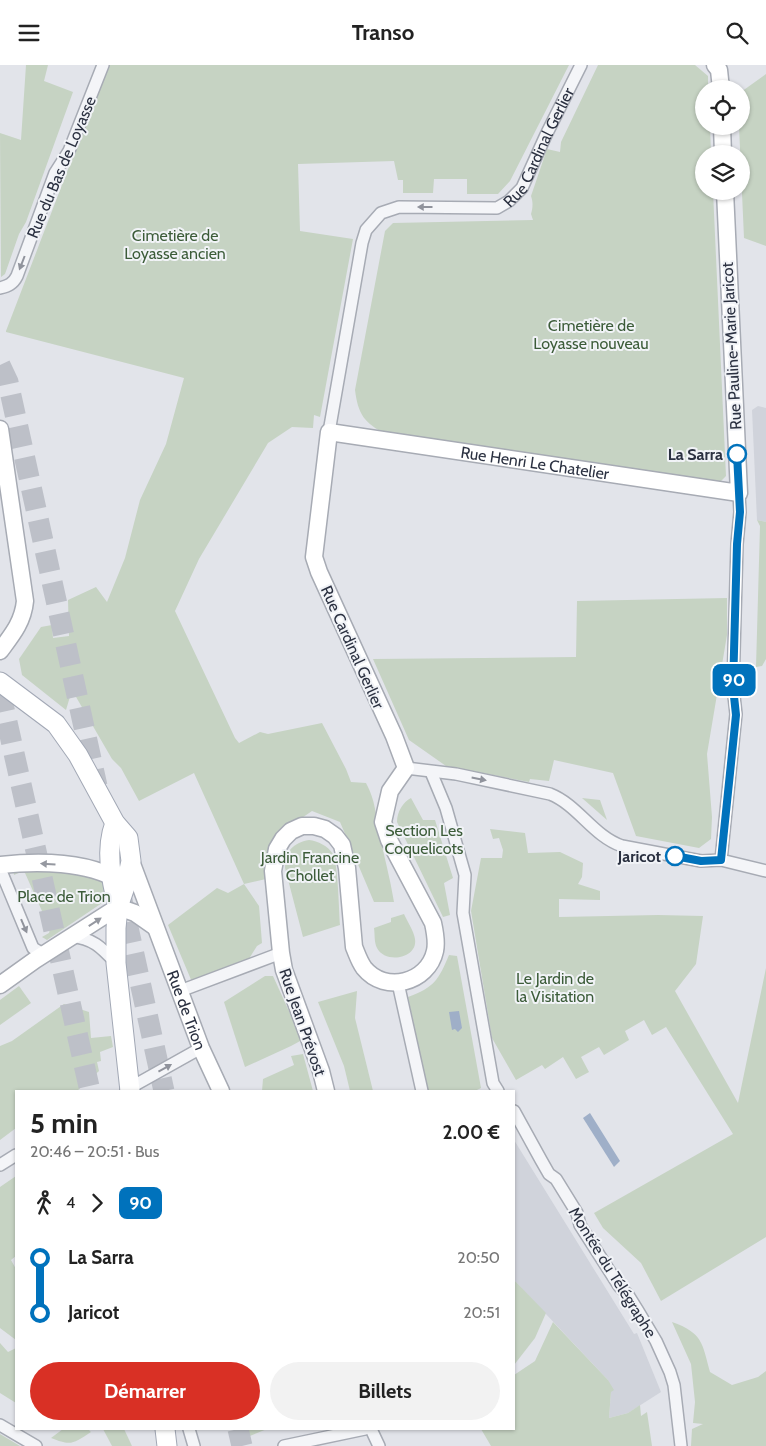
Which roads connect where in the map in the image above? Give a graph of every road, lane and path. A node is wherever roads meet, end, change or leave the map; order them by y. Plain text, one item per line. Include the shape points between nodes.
1 (103, 65) edge
2 (581, 65) edge
3 (715, 65) edge
4 (720, 80) edge
5 (725, 200) edge
6 (0, 288) edge
7 (0, 429) edge
8 (330, 432) junction
9 (739, 493) junction
10 (0, 651) edge
11 (0, 682) edge
12 (406, 768) junction
13 (431, 772) junction
14 (115, 823) junction
15 (721, 860) junction
16 (131, 861) junction
17 (0, 865) edge
18 (766, 871) edge
19 (110, 876) junction
20 (146, 904) junction
21 (118, 907) junction
22 (155, 927) junction
23 (71, 936) junction
24 (282, 953) junction
25 (43, 954) junction
26 (116, 963) junction
27 (398, 983) junction
28 (0, 985) edge
29 (180, 991) junction
30 (202, 1048) junction
31 (128, 1090) edge
32 (221, 1090) edge
33 (326, 1090) edge
34 (422, 1090) edge
35 (497, 1090) edge
36 (515, 1113) edge
37 (15, 1156) edge
38 (0, 1165) edge
39 (0, 1425) edge
40 (165, 1430) edge
41 (189, 1430) edge
42 (360, 1430) edge
43 (371, 1430) edge
44 (36, 1446) edge
45 (167, 1446) edge
46 (194, 1446) edge
47 (284, 1446) edge
48 (379, 1446) edge
49 (681, 1446) edge

1 -> 6 street, Rue du Bas de Loyasse via 69,151 55,173 17,276 14,282
2 -> 8 street, Rue Cardinal Gerlier via 522,188 509,201 497,207 399,207 382,213 366,229
3 - 4 street
5 - 9 street, Rue Pauline-Marie Jaricot
7 - 10 street via 25,601 19,626
8 - 9 street, Rue Henri Le Chatelier
8 - 12 street, Rue Cardinal Gerlier via 314,557
9 - 15 street, Rue Pauline-Marie Jaricot via 733,687 736,715
11 - 14 main road via 56,724 78,755
12 - 13 street
12 - 27 street via 390,791 383,822 433,923 436,950 423,973
13 -> 15 street via 550,793 604,836 622,846 701,861
13 - 35 street via 446,808 465,875 463,913 493,1083
14 - 16 main road via 128,838
14 - 19 main road via 111,833
15 - 18 street
16 - 19 main road
16 - 20 street
19 -> 17 street via 54,864
17 -> 25 street via 33,948
19 - 20 street
19 - 21 main road
20 - 22 street
21 - 22 street via 135,913
23 -> 21 street
21 - 26 main road
22 - 29 street, Rue de Trion
23 - 25 street
23 - 26 street via 92,941
24 - 27 street via 273,871 277,849 291,831 302,826 314,826 330,832 342,845 358,959 375,977
24 - 29 street
24 - 33 street, Rue Jean Prévost via 284,969
25 - 28 street
26 - 31 main road
27 - 34 street
29 - 30 street, Rue de Trion
31 -> 30 street
30 - 32 street, Rue de Trion
36 - 49 street, Montée du Télégraphe via 549,1173 577,1213 580,1225 656,1341 674,1385
37 - 38 street
39 - 44 street
40 - 45 main road
41 - 46 street
42 - 47 street
43 - 48 street

